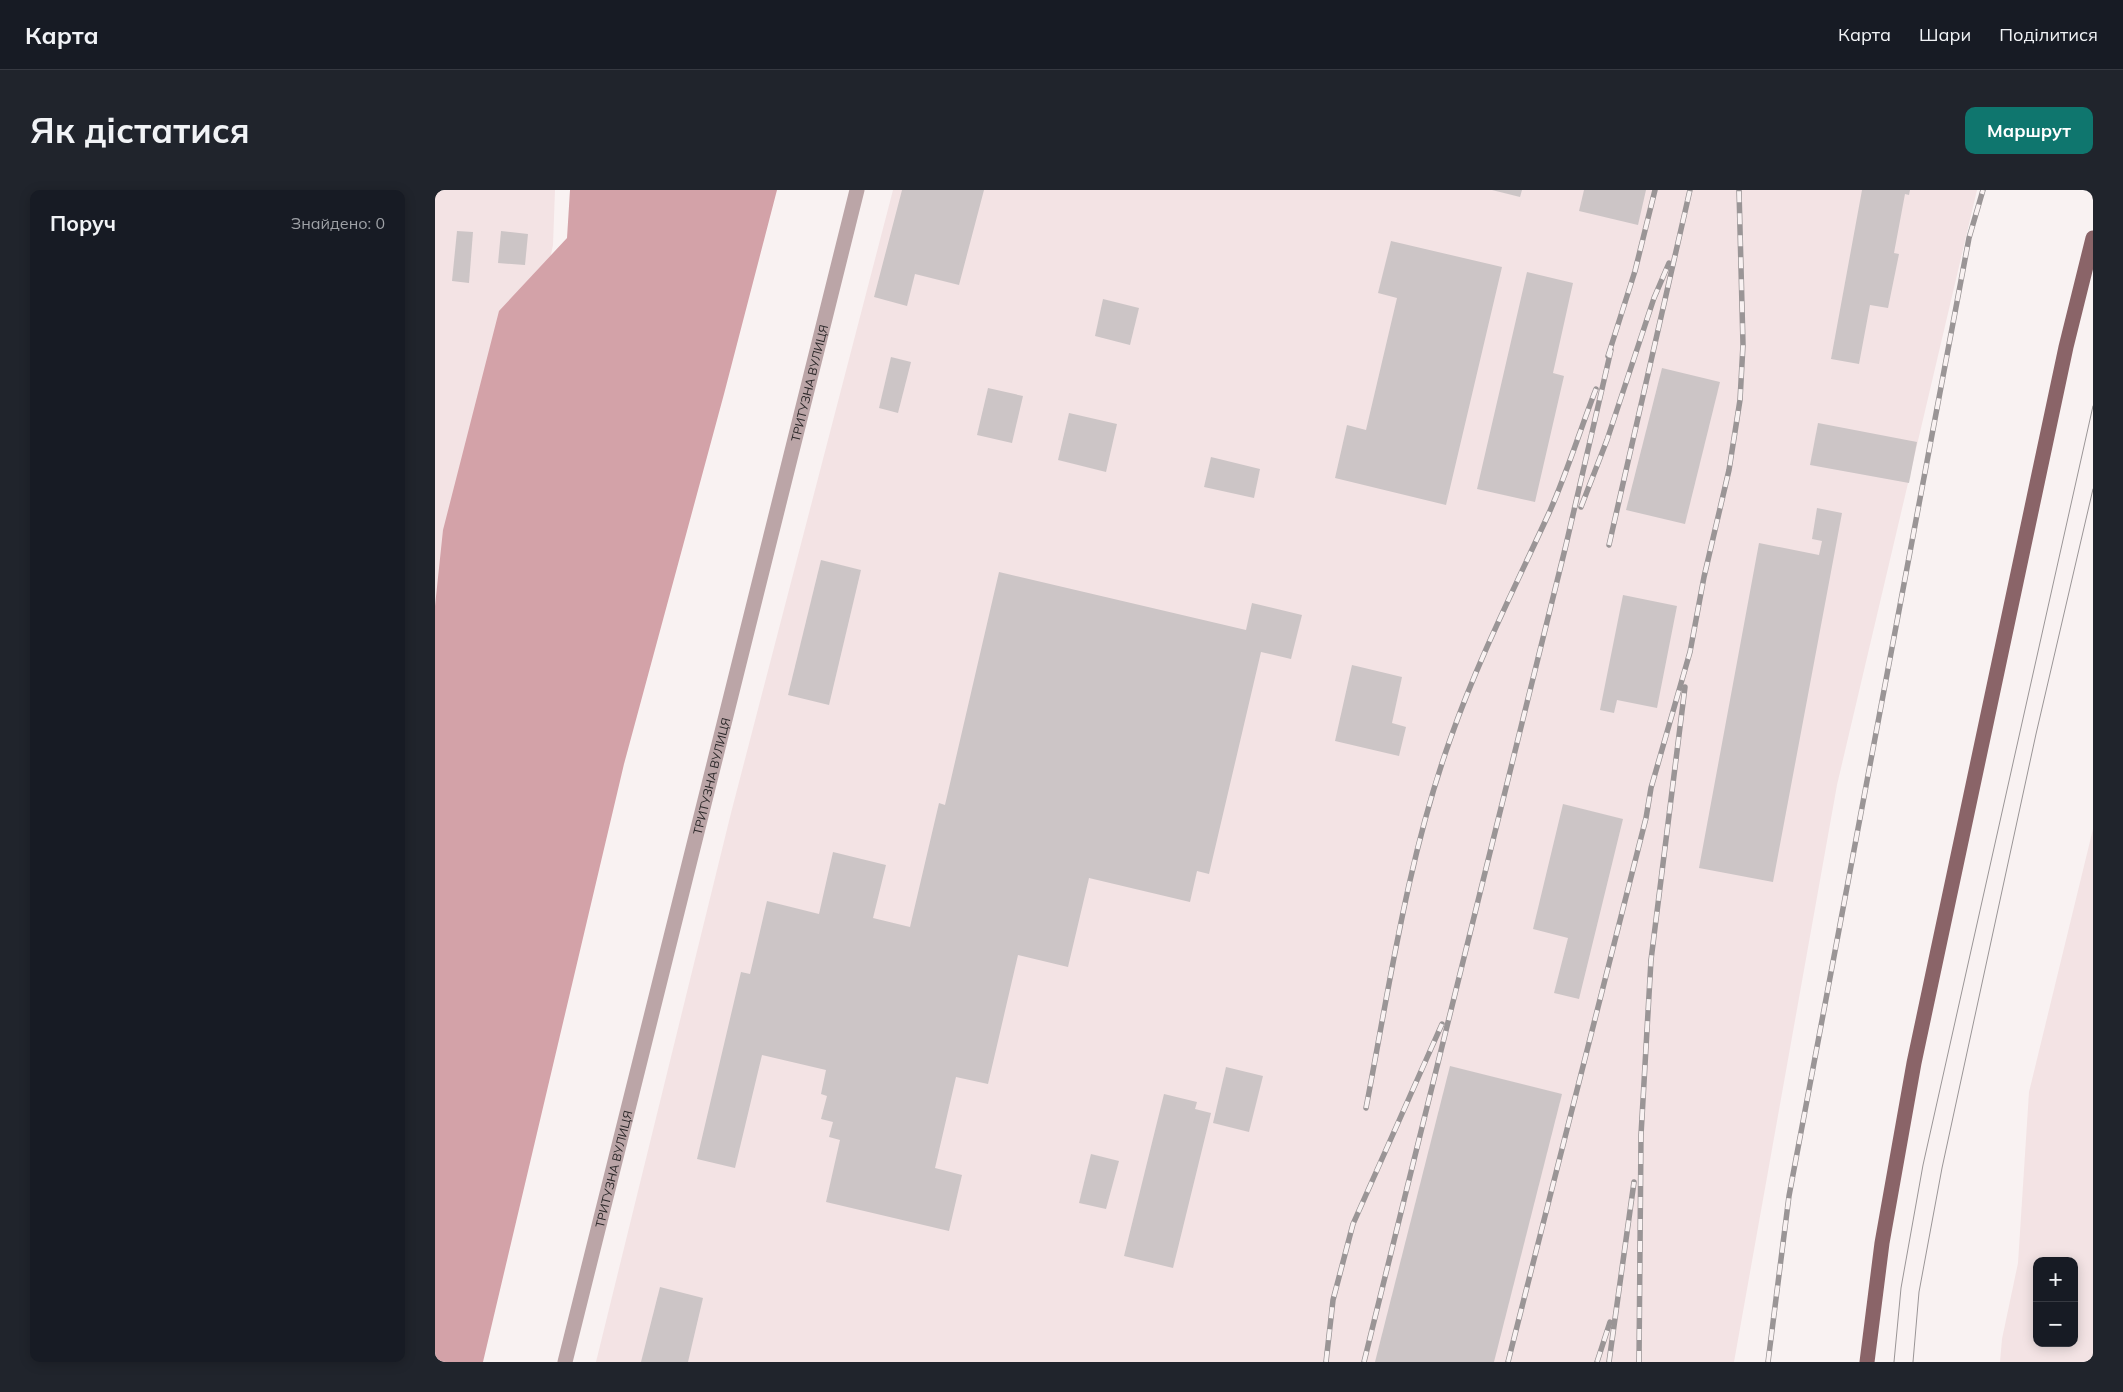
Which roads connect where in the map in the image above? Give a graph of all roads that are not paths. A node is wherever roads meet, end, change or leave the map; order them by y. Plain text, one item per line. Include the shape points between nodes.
1 (857, 190) edge
2 (2093, 238) edge
3 (565, 1362) edge
4 (1867, 1362) edge

1 - 3 street, ТРИТУЗНА ВУЛИЦЯ
2 - 4 main road via 2066,347 1915,1063 1882,1243

